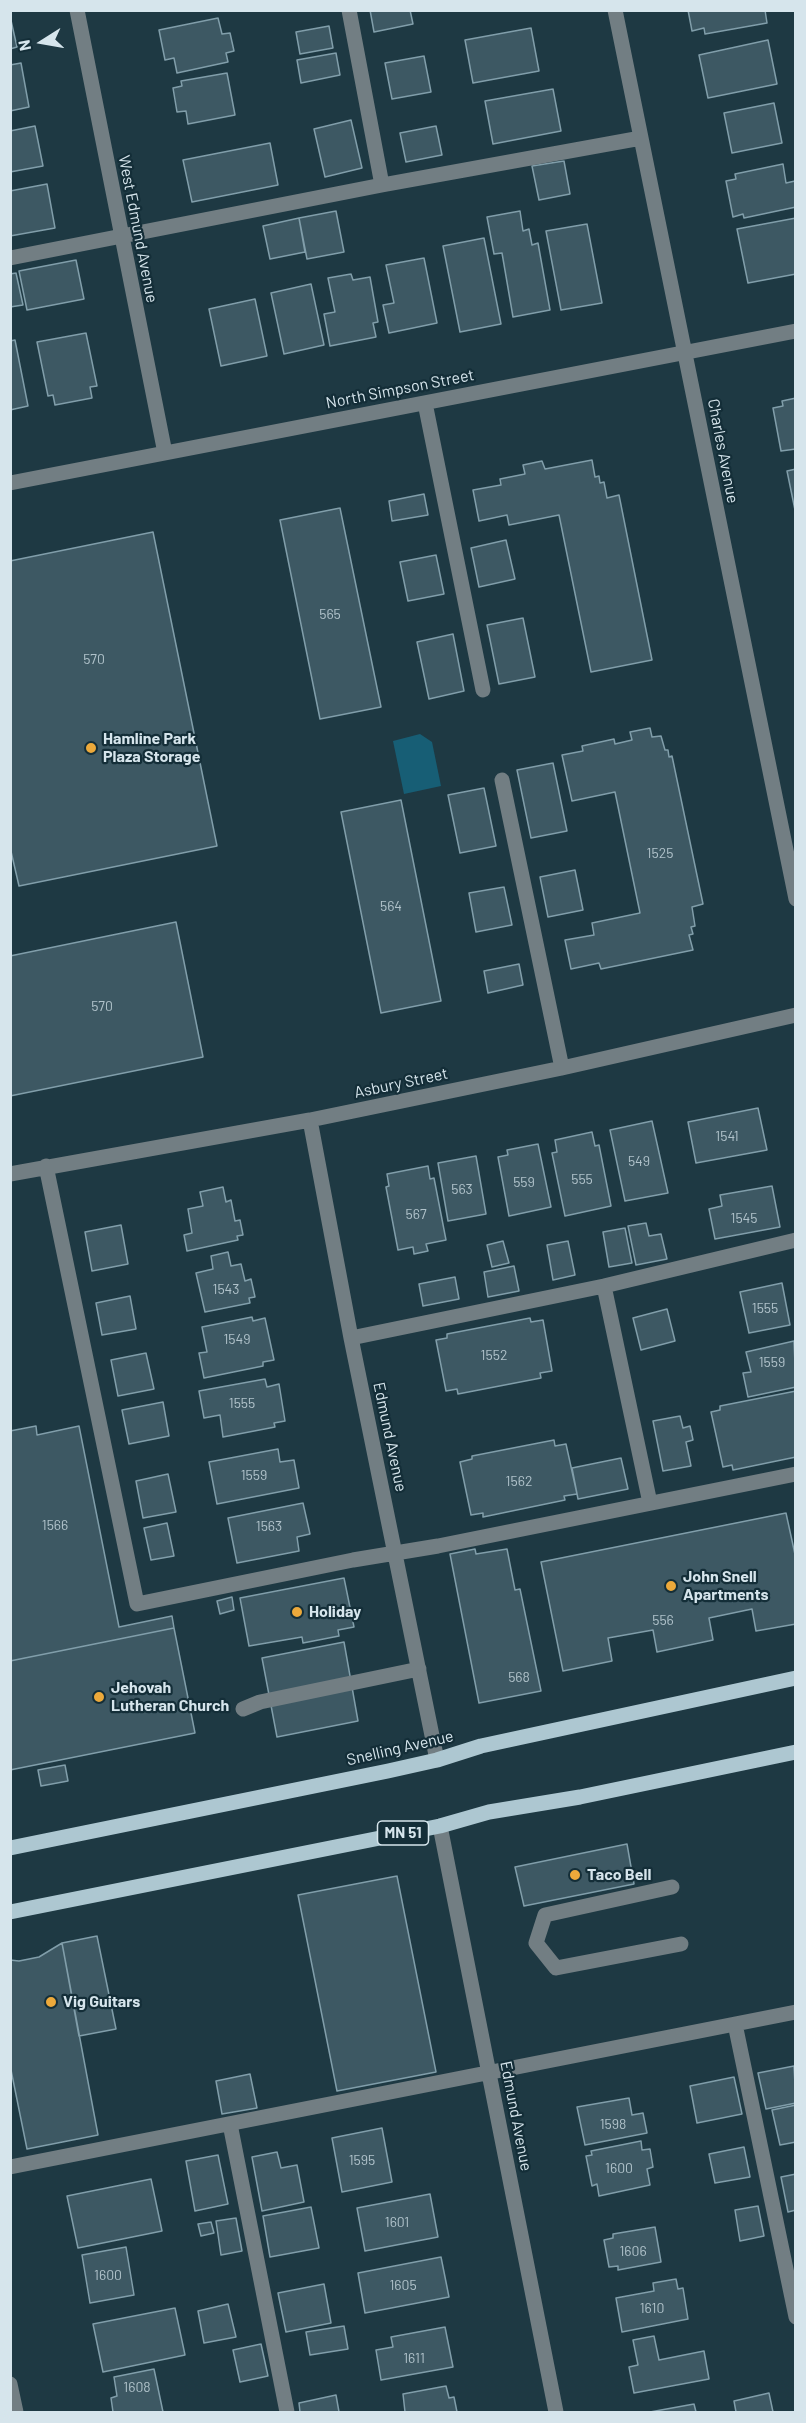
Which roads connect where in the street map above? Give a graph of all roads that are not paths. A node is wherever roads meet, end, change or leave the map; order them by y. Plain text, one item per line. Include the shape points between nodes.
1 (77, 10) edge
2 (349, 10) edge
3 (615, 10) edge
4 (641, 138) junction
5 (382, 185) junction
6 (121, 236) junction
7 (10, 258) edge
8 (795, 331) edge
9 (684, 352) junction
10 (425, 403) junction
11 (165, 453) junction
12 (10, 483) edge
13 (483, 690) dead end
14 (502, 780) dead end
15 (795, 899) edge
16 (795, 1015) edge
17 (562, 1068) junction
18 (310, 1120) junction
19 (46, 1167) junction
20 (10, 1174) edge
21 (795, 1240) edge
22 (604, 1286) junction
23 (351, 1338) junction
24 (795, 1474) edge
25 (650, 1503) junction
26 (396, 1552) junction
27 (419, 1670) junction
28 (795, 1678) edge
29 (243, 1709) dead end
30 (795, 1752) edge
31 (437, 1760) junction
32 (440, 1826) junction
33 (10, 1848) edge
34 (672, 1887) dead end
35 (10, 1912) edge
36 (681, 1944) dead end
37 (795, 2012) edge
38 (735, 2024) junction
39 (489, 2073) junction
40 (230, 2124) junction
41 (10, 2167) edge
42 (795, 2317) edge
43 (10, 2384) edge
44 (16, 2412) edge
45 (287, 2412) edge
46 (556, 2412) edge

1 - 6 street, West Edmund Avenue
2 - 5 street
3 - 4 street, Charles Avenue
4 - 5 street
4 - 9 street, Charles Avenue
5 - 6 street
6 - 7 street
6 - 11 street, West Edmund Avenue
8 - 9 street, North Simpson Street
9 - 10 street, North Simpson Street
9 - 15 street, Charles Avenue
10 - 11 street, North Simpson Street
10 - 13 street
11 - 12 street, North Simpson Street
14 - 17 street
16 - 17 street, Asbury Street
17 - 18 street, Asbury Street
18 - 19 street, Asbury Street
18 - 23 street, Edmund Avenue
19 - 20 street, Asbury Street
19 - 26 street via 137,1604
21 - 22 street
22 - 23 street
22 - 25 street
23 - 26 street, Edmund Avenue
24 - 25 street
25 - 26 street
26 - 27 street, Edmund Avenue
27 - 29 street via 260,1702
27 - 31 street, Edmund Avenue
28 - 31 main road, Snelling Avenue via 481,1746
30 - 32 main road, MN 51 via 489,1812
31 - 33 main road, Snelling Avenue
32 - 35 main road, MN 51
32 - 39 street, Edmund Avenue
34 - 36 street via 545,1915 536,1943 556,1968
37 - 38 street
38 - 39 street
38 - 42 street
39 - 40 street
39 - 46 street, Edmund Avenue
40 - 41 street
40 - 45 street
43 - 44 street

